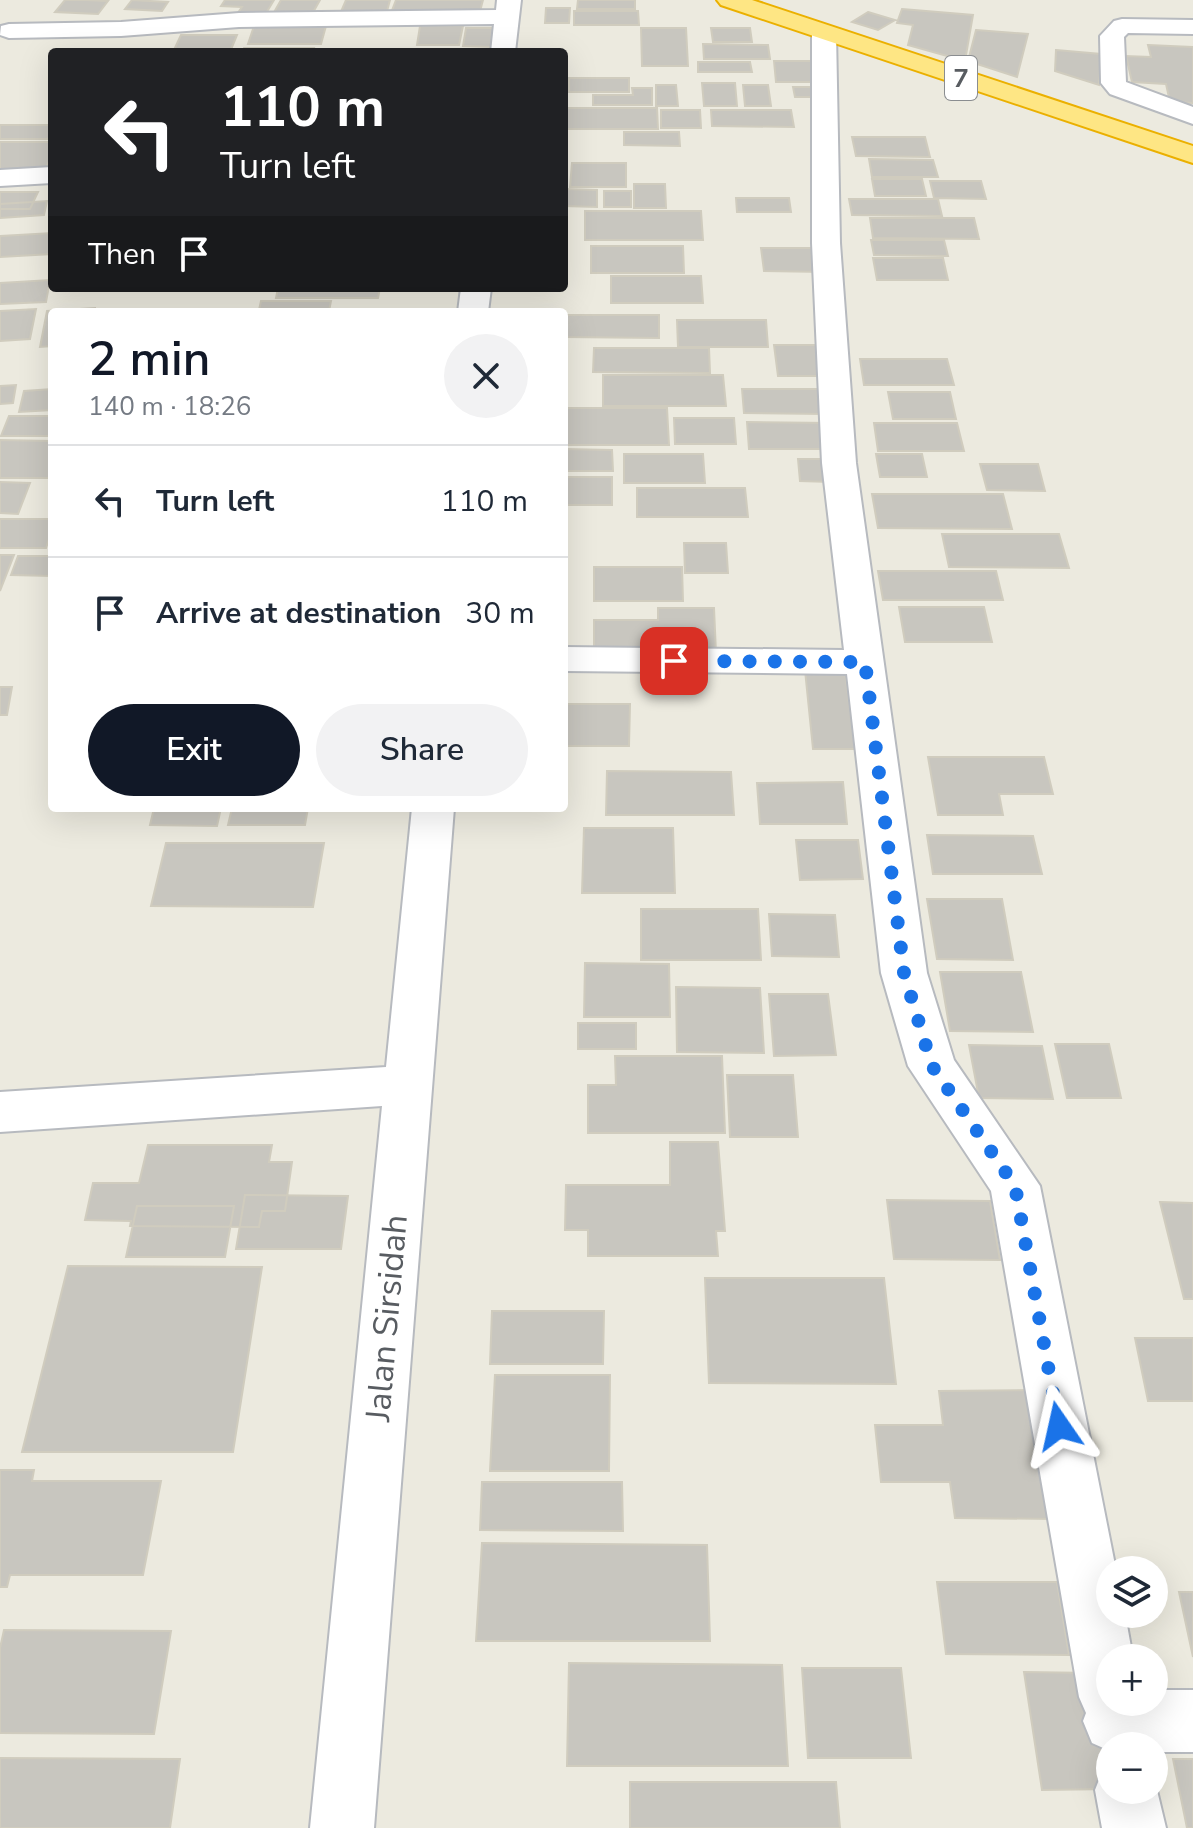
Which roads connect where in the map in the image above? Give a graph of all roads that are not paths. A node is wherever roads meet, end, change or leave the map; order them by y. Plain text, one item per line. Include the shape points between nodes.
1 (729, 0) edge
2 (24, 8) dead end
3 (508, 8) edge
4 (1193, 27) edge
5 (824, 33) junction
6 (4, 42) edge
7 (503, 48) edge
8 (1193, 116) edge
9 (1193, 155) edge
10 (48, 175) edge
11 (0, 178) edge
12 (568, 659) edge
13 (865, 662) junction
14 (433, 812) edge
15 (409, 1085) junction
16 (0, 1112) edge
17 (1101, 1644) edge
18 (1114, 1716) edge
19 (1193, 1721) edge
20 (1130, 1804) edge
21 (342, 1828) edge
22 (1134, 1828) edge

1 - 5 highway, 7
2 - 6 street
3 - 6 street via 239,20
3 - 7 street
4 - 8 street via 1122,26 1112,36 1114,83 1119,89
5 - 9 highway, 7
5 - 13 street via 826,243 839,463
10 - 11 street
12 - 13 street
13 - 17 street via 904,973 932,1066 1015,1186
14 - 15 street, Jalan Sirsidah
15 - 16 street
15 - 21 street, Jalan Sirsidah
18 - 19 street
20 - 22 street

